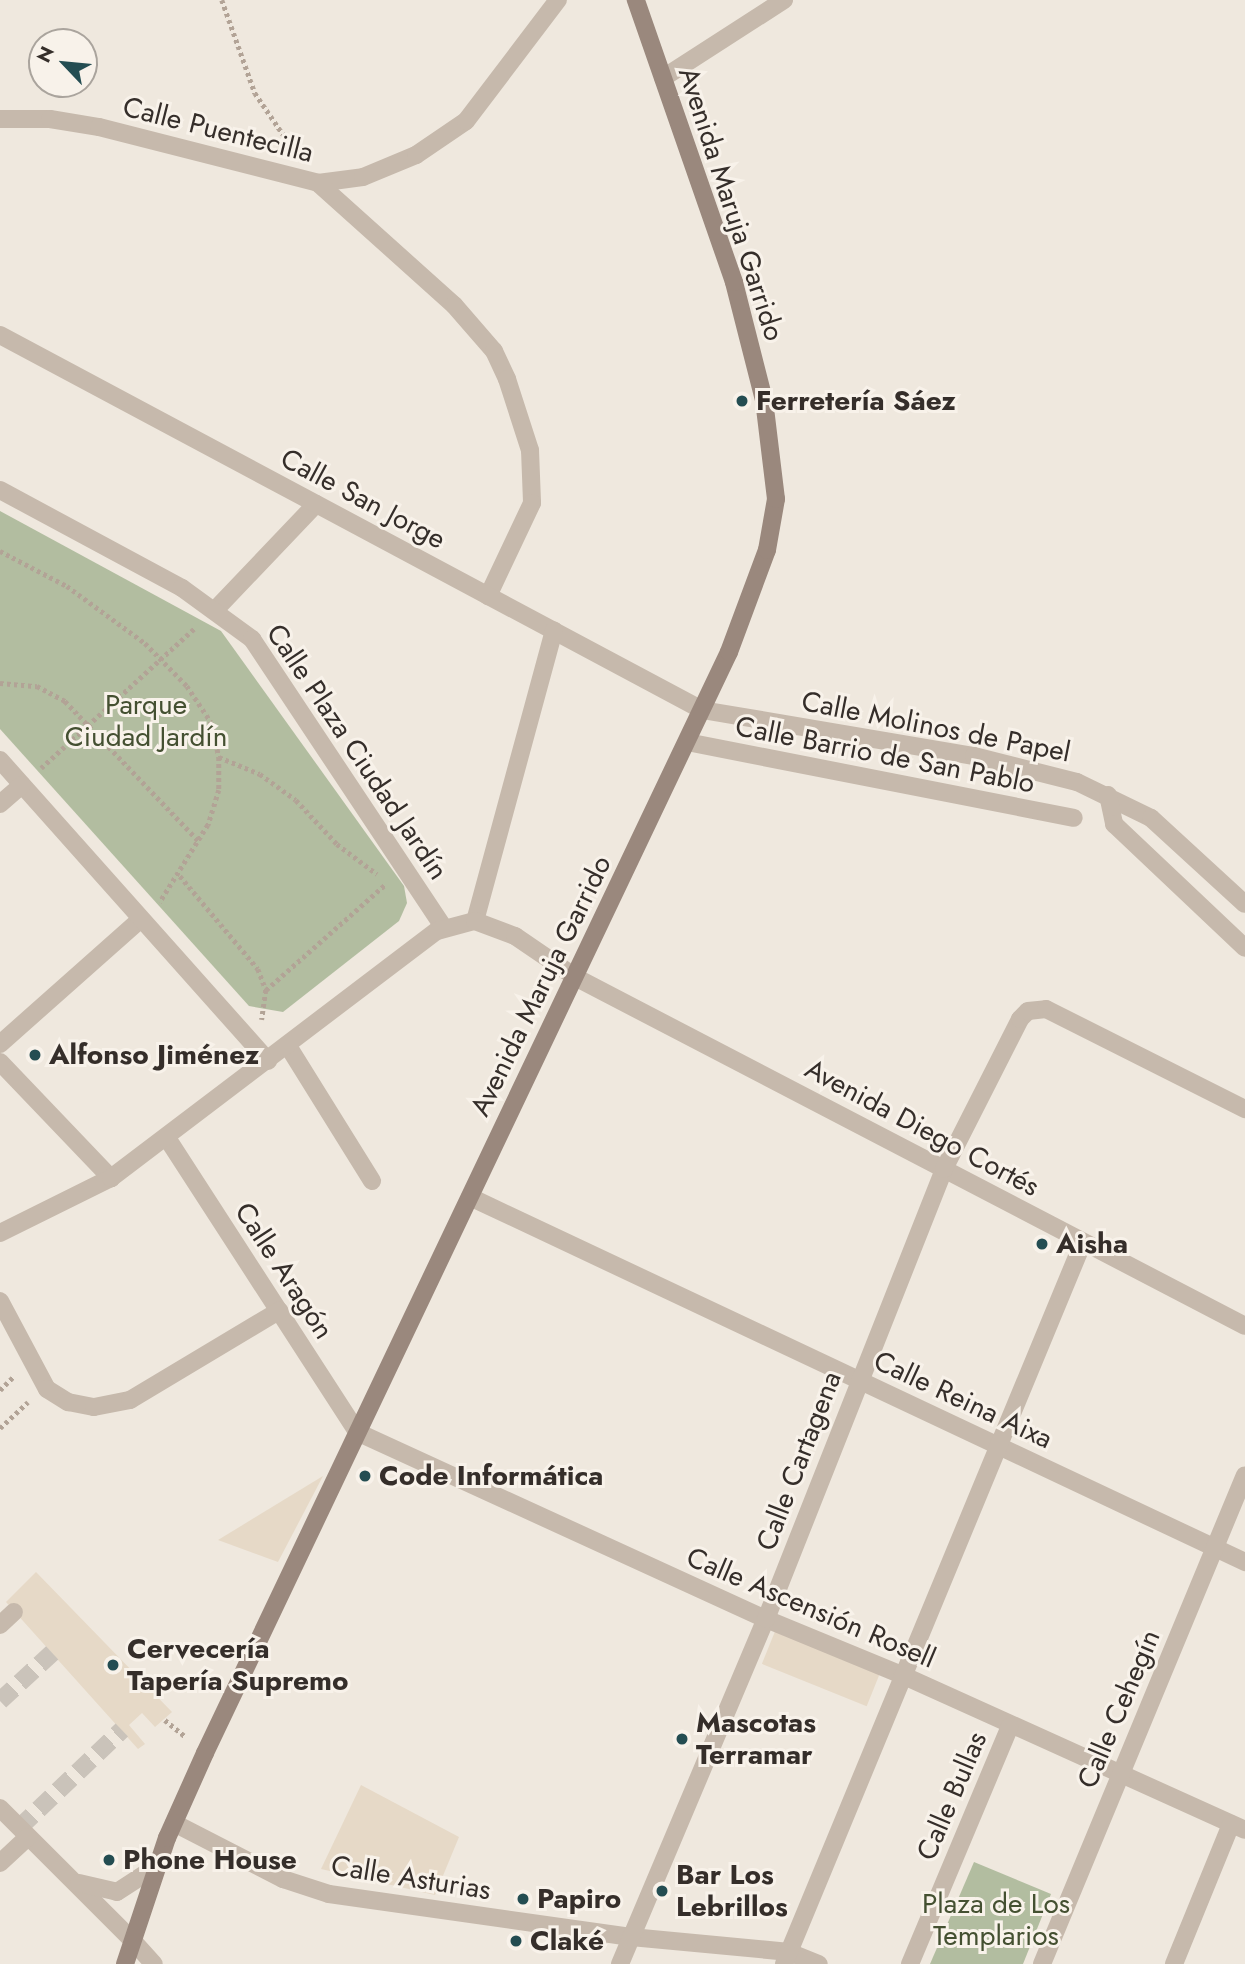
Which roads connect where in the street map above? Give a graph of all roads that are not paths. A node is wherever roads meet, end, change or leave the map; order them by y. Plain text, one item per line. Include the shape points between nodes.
1 (558, 0) edge
2 (636, 0) edge
3 (784, 0) edge
4 (663, 78) junction
5 (0, 119) edge
6 (318, 183) junction
7 (0, 335) edge
8 (0, 491) edge
9 (316, 504) junction
10 (488, 596) junction
11 (216, 610) junction
12 (554, 631) junction
13 (702, 710) junction
14 (687, 742) junction
15 (0, 760) edge
16 (22, 785) junction
17 (1108, 795) junction
18 (0, 804) edge
19 (1074, 818) dead end
20 (1245, 904) edge
21 (141, 919) junction
22 (475, 921) junction
23 (444, 928) junction
24 (1245, 948) edge
25 (575, 977) junction
26 (0, 1044) edge
27 (288, 1046) junction
28 (268, 1061) junction
29 (0, 1062) edge
30 (1245, 1109) edge
31 (167, 1138) junction
32 (944, 1169) junction
33 (111, 1178) junction
34 (372, 1181) dead end
35 (470, 1196) junction
36 (0, 1233) edge
37 (1083, 1242) junction
38 (0, 1301) edge
39 (279, 1311) junction
40 (1245, 1325) edge
41 (858, 1381) junction
42 (358, 1432) junction
43 (998, 1443) junction
44 (1245, 1475) edge
45 (1215, 1548) junction
46 (1245, 1562) edge
47 (14, 1612) dead end
48 (766, 1619) junction
49 (0, 1625) edge
50 (902, 1675) junction
51 (1010, 1726) junction
52 (1119, 1775) junction
53 (0, 1808) edge
54 (174, 1823) junction
55 (1238, 1827) edge
56 (28, 1836) junction
57 (0, 1863) edge
58 (157, 1866) junction
59 (70, 1879) junction
60 (632, 1937) junction
61 (133, 1941) junction
62 (786, 1958) edge
63 (125, 1964) edge
64 (154, 1964) edge
65 (620, 1964) edge
66 (818, 1964) edge
67 (910, 1964) edge
68 (1042, 1964) edge
69 (1174, 1964) edge

1 - 6 street, Calle Puentecilla via 466,121 442,141 363,177
2 - 4 main road, Avenida Maruja Garrido
3 - 4 street
4 - 13 main road, Avenida Maruja Garrido via 734,282 773,450 776,499 767,550
5 - 6 street, Calle Puentecilla via 50,119 99,127
6 - 10 street via 454,305 494,351 507,379 530,450 532,503
7 - 9 street, Calle San Jorge
8 - 11 street, Calle Plaza Ciudad Jardín
9 - 10 street, Calle San Jorge
9 - 11 street
10 - 12 street, Calle San Jorge
11 - 23 street, Calle Plaza Ciudad Jardín via 253,639
12 - 13 street, Calle San Jorge
12 - 22 street
13 - 14 main road, Avenida Maruja Garrido
13 - 17 street, Calle Molinos de Papel via 987,759
14 - 19 street, Calle Barrio de San Pablo
14 - 25 main road, Avenida Maruja Garrido
15 - 16 street
16 - 18 street
16 - 21 street
17 - 20 street, Calle Molinos de Papel via 1151,818
17 - 24 street via 1114,824
21 - 26 street
21 - 28 street
22 - 23 street
22 - 25 street, Avenida Diego Cortés via 515,936
23 - 27 street
25 - 32 street, Avenida Diego Cortés
25 - 35 main road, Avenida Maruja Garrido
27 - 28 street
27 - 34 street
28 - 31 street
29 - 33 street
30 - 32 street, Calle Cartagena via 1062,1016 1037,1009 1020,1019
31 - 33 street
31 - 39 street, Calle Aragón
32 - 37 street, Avenida Diego Cortés
32 - 41 street, Calle Cartagena
33 - 36 street
35 - 41 street, Calle Reina Aixa
35 - 42 main road, Avenida Maruja Garrido
37 - 40 street, Avenida Diego Cortés
37 - 43 street
38 - 39 street via 45,1386 68,1402 110,1406 130,1400
39 - 42 street, Calle Aragón
41 - 43 street, Calle Reina Aixa
41 - 48 street, Calle Cartagena
42 - 48 street, Calle Ascensión Rosell
42 - 54 main road, Avenida Maruja Garrido
43 - 45 street, Calle Reina Aixa
43 - 50 street
44 - 45 street, Calle Cehegín
45 - 46 street, Calle Reina Aixa
45 - 52 street, Calle Cehegín
47 - 49 street
48 - 50 street, Calle Ascensión Rosell
48 - 60 street, Calle Cartagena
50 - 51 street, Calle Ascensión Rosell
50 - 62 street
51 - 52 street, Calle Ascensión Rosell
51 - 67 street, Calle Bullas
52 - 55 street, Calle Ascensión Rosell
52 - 68 street, Calle Cehegín
53 - 56 street
54 - 58 main road, Avenida Maruja Garrido
54 - 60 street, Calle Asturias via 283,1879 329,1894
55 - 69 street
56 - 57 street
56 - 59 street
58 - 59 street via 117,1892
58 - 61 main road, Avenida Maruja Garrido
59 - 61 street
60 - 62 street, Calle Asturias
60 - 65 street, Calle Cartagena
61 - 63 main road, Avenida Maruja Garrido
61 - 64 street
62 - 66 street, Calle Asturias

